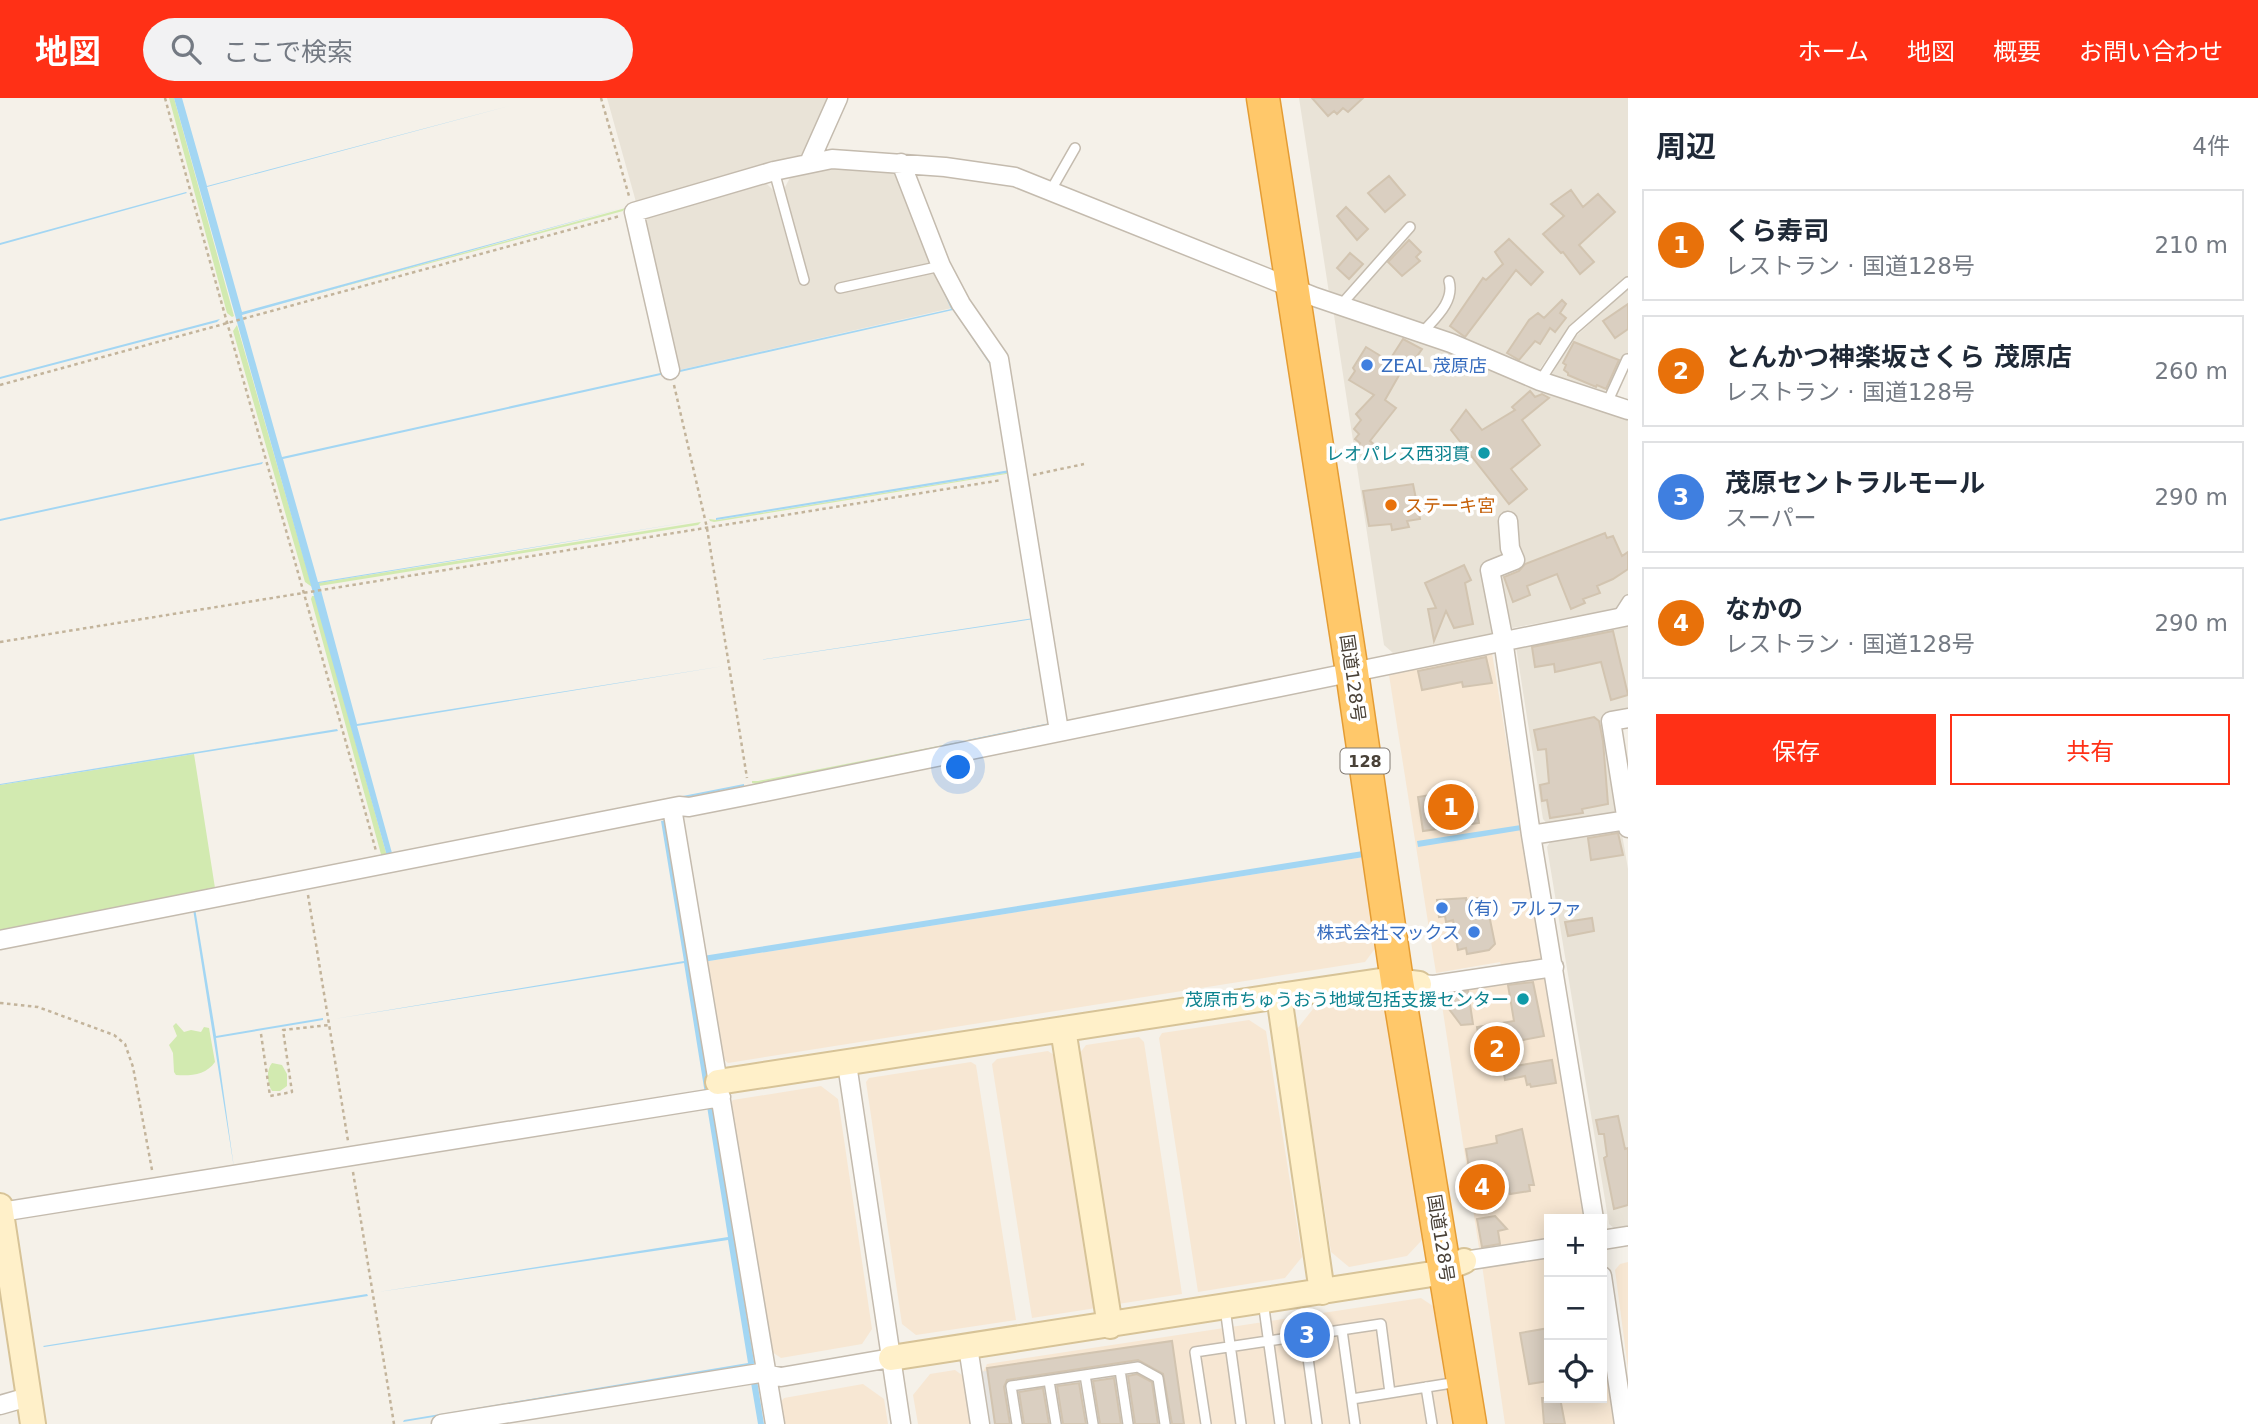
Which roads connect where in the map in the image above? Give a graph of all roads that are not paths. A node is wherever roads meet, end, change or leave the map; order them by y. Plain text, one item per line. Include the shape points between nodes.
1 (838, 98) edge
2 (1263, 98) edge
3 (1284, 98) edge
4 (1075, 148) dead end
5 (809, 163) junction
6 (901, 163) junction
7 (774, 171) junction
8 (1051, 190) junction
9 (1410, 227) dead end
10 (941, 266) junction
11 (804, 280) dead end
12 (1449, 281) dead end
13 (1628, 282) edge
14 (841, 288) dead end
15 (1316, 297) junction
16 (1422, 333) junction
17 (1627, 359) edge
18 (670, 370) road end
19 (1540, 381) junction
20 (1607, 403) junction
21 (1628, 410) edge
22 (1508, 521) dead end
23 (1628, 600) edge
24 (1622, 617) edge
25 (1502, 640) junction
26 (1362, 670) junction
27 (1628, 718) edge
28 (1059, 731) junction
29 (672, 808) junction
30 (1628, 823) edge
31 (1531, 835) junction
32 (0, 940) edge
33 (1554, 967) junction
34 (1408, 983) junction
35 (1279, 996) junction
36 (1063, 1030) junction
37 (846, 1064) junction
38 (719, 1090) junction
39 (0, 1206) edge
40 (1, 1212) edge
41 (1593, 1214) edge
42 (1628, 1236) edge
43 (1607, 1239) edge
44 (1544, 1249) edge
45 (1455, 1265) junction
46 (1602, 1277) edge
47 (1322, 1292) junction
48 (1263, 1301) junction
49 (1225, 1307) junction
50 (1110, 1326) junction
51 (1342, 1330) junction
52 (1305, 1335) junction
53 (1268, 1341) junction
54 (968, 1347) junction
55 (1230, 1347) junction
56 (891, 1358) junction
57 (1120, 1370) junction
58 (767, 1375) junction
59 (1086, 1375) junction
60 (1049, 1381) junction
61 (1464, 1382) junction
62 (1426, 1387) junction
63 (1390, 1392) junction
64 (28, 1397) junction
65 (1352, 1399) junction
66 (0, 1405) edge
67 (33, 1424) edge
68 (441, 1424) edge
69 (775, 1424) edge
70 (901, 1424) edge
71 (980, 1424) edge
72 (1017, 1424) edge
73 (1056, 1424) edge
74 (1093, 1424) edge
75 (1128, 1424) edge
76 (1165, 1424) edge
77 (1206, 1424) edge
78 (1241, 1424) edge
79 (1280, 1424) edge
80 (1317, 1424) edge
81 (1355, 1424) edge
82 (1432, 1424) edge
83 (1470, 1424) edge
84 (1489, 1424) edge
85 (1624, 1424) edge

1 - 5 street
2 - 15 highway, 国道128号 / 128
3 - 15 highway, 国道128号 / 128
4 - 8 lane
5 - 6 street via 832,159
5 - 7 street
6 - 8 street via 979,170
6 - 10 street
7 - 11 lane
7 - 18 street via 634,212
8 - 15 street
9 - 15 lane
10 - 14 lane
10 - 28 street via 999,359
12 - 16 lane via 1447,301
13 - 19 lane via 1573,330
15 - 16 street
15 - 26 highway, 国道128号 / 128
16 - 19 street
17 - 20 lane
19 - 20 street
20 - 21 street
22 - 25 street via 1515,560 1490,570
23 - 24 lane
24 - 25 street
25 - 26 street
25 - 31 street
26 - 28 street
26 - 34 highway, 国道128号 / 128
27 - 30 street via 1611,721
28 - 29 street
29 - 32 street
29 - 38 street
30 - 31 street
31 - 33 street
33 - 34 street via 1434,985
33 - 41 street
34 - 35 street via 1387,981
34 - 45 highway, 国道128号 / 128
35 - 36 street
35 - 47 street
36 - 37 street
36 - 50 street
37 - 38 street
37 - 56 street
38 - 40 street
38 - 58 street
39 - 40 street
40 - 64 street
42 - 43 street
44 - 45 street
45 - 47 street via 1432,1274
45 - 61 highway, 国道128号 / 128
45 - 84 highway, 国道128号 / 128
46 - 85 street
47 - 48 street
48 - 49 street
48 - 53 lane
49 - 50 street
49 - 55 lane
50 - 54 street
51 - 52 lane
51 - 63 lane via 1381,1324
51 - 65 lane
52 - 53 lane
52 - 80 lane
53 - 55 lane
53 - 79 lane
54 - 56 street
54 - 71 street
55 - 77 lane via 1195,1352
55 - 78 lane
56 - 58 street via 781,1377
56 - 70 street
57 - 59 lane
57 - 75 lane
57 - 76 lane via 1138,1367 1158,1378
58 - 68 street
58 - 69 street
59 - 60 lane
59 - 74 lane
60 - 72 lane via 1011,1386
60 - 73 lane
61 - 62 lane
61 - 83 highway, 国道128号 / 128
62 - 63 lane
62 - 82 lane
63 - 65 lane
64 - 66 street
64 - 67 street
65 - 81 lane

